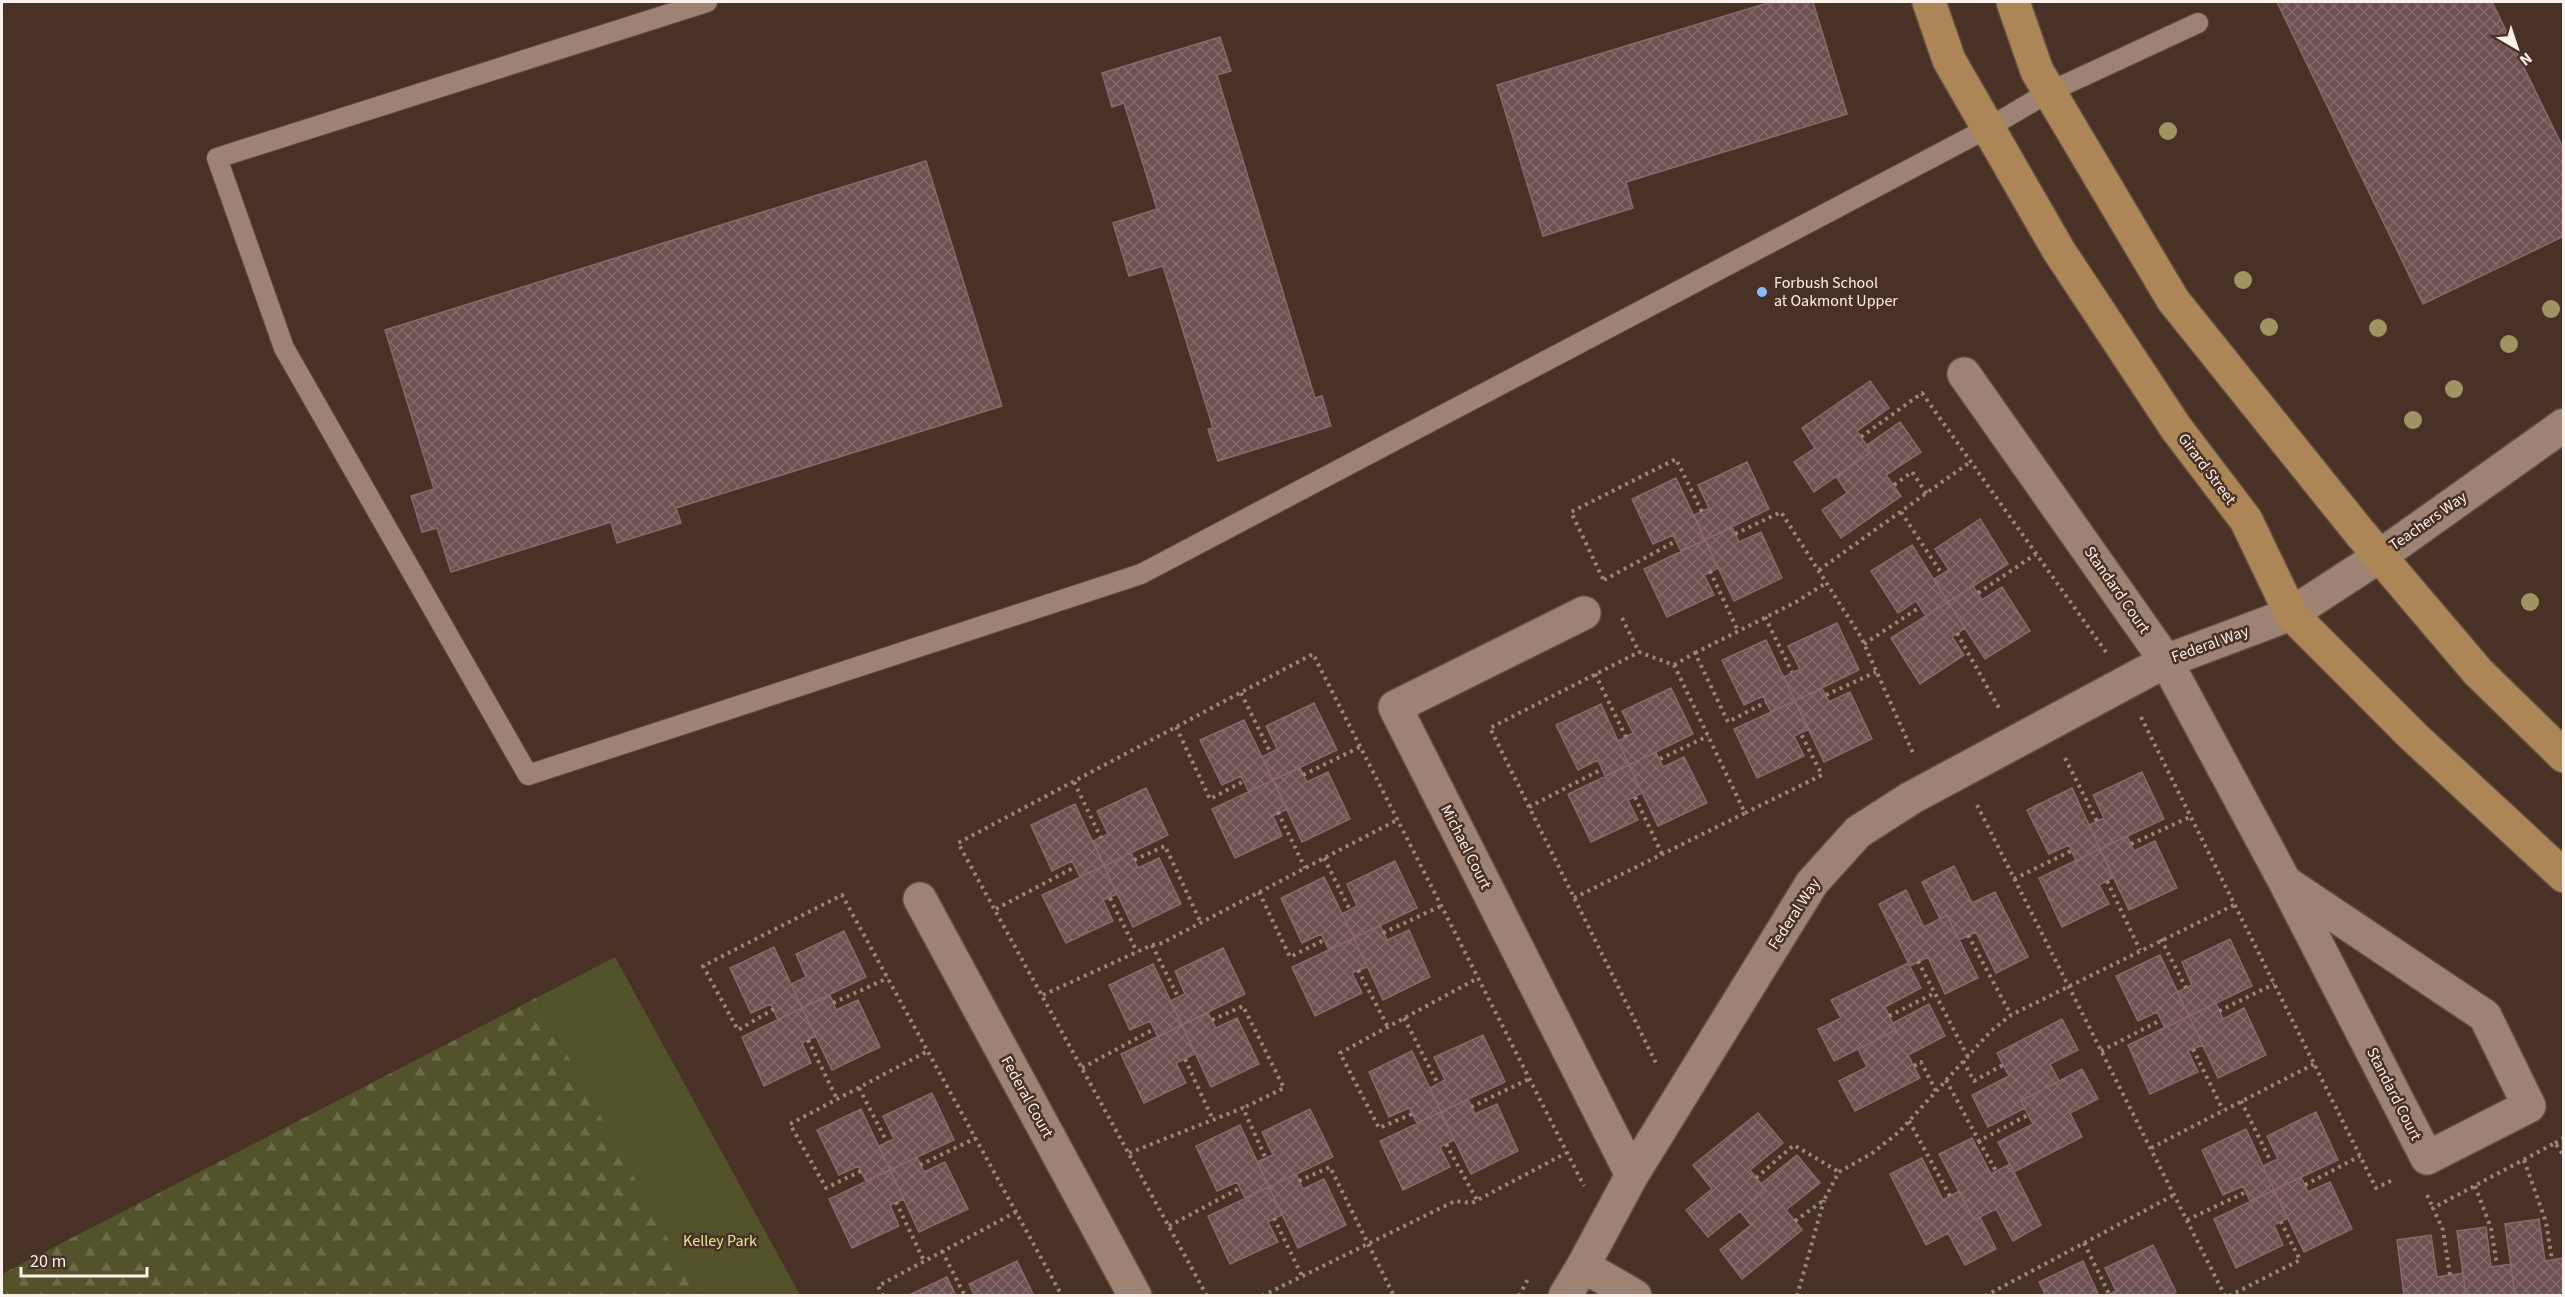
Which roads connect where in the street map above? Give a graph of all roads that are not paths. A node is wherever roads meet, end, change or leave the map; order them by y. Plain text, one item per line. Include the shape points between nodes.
1 (707, 2) edge
2 (1929, 2) edge
3 (2013, 2) edge
4 (2198, 23) dead end
5 (2049, 92) junction
6 (1988, 128) junction
7 (1964, 374) dead end
8 (2564, 425) edge
9 (2380, 556) junction
10 (1584, 613) dead end
11 (2290, 614) junction
12 (2166, 661) junction
13 (2564, 756) edge
14 (2564, 876) edge
15 (2285, 882) junction
16 (920, 899) dead end
17 (1632, 1175) junction
18 (1583, 1266) junction
19 (1135, 1296) edge
20 (1565, 1296) edge
21 (1635, 1296) edge

1 - 6 lane via 217,158 284,348 528,775 1142,574
2 - 6 street, Girard Street via 1949,60
3 - 5 street via 2037,71
4 - 5 lane
5 - 6 lane
5 - 9 street via 2173,300
6 - 11 street, Girard Street via 2065,261 2176,428 2246,520
7 - 12 street, Standard Court
8 - 9 street, Teachers Way
9 - 11 street, Teachers Way
9 - 13 street via 2478,672
10 - 17 street, Michael Court via 1395,707
11 - 12 street, Federal Way
11 - 14 street, Girard Street via 2414,737
12 - 15 street, Standard Court
12 - 17 street, Federal Way via 1911,798 1858,832 1812,883
15 - 15 street, Standard Court via 2427,1158 2529,1106 2486,1016
16 - 19 street, Federal Court
17 - 18 street, Federal Way
18 - 20 street, Federal Way
18 - 21 street

